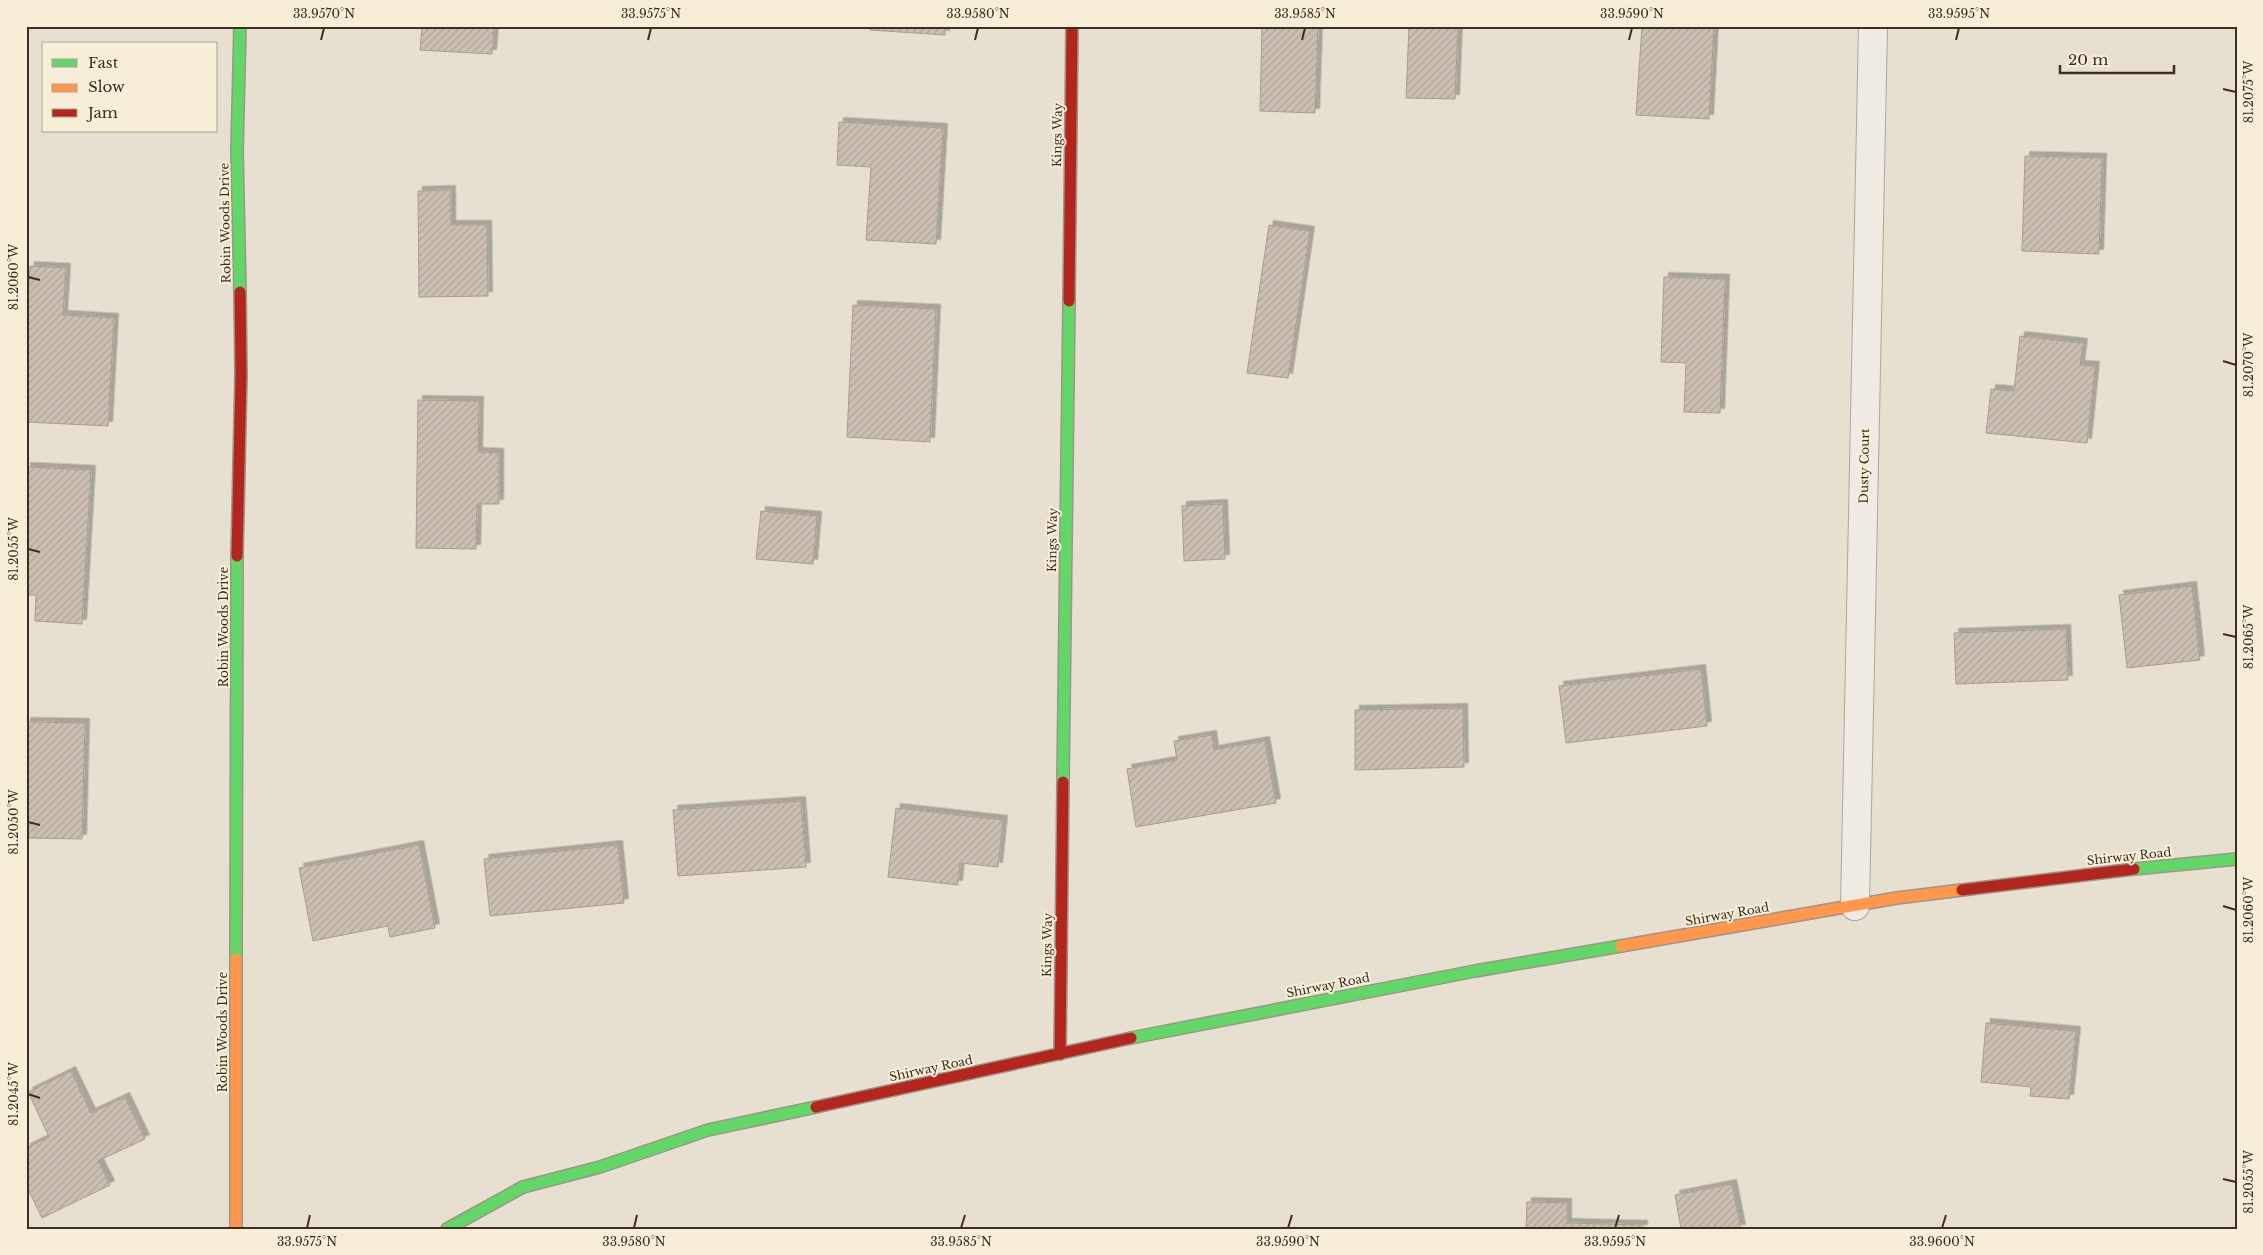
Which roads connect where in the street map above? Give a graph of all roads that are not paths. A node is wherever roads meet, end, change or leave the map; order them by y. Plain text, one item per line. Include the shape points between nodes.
1 (240, 26) edge
2 (1072, 26) edge
3 (1873, 26) edge
4 (2237, 859) edge
5 (1855, 906) junction
6 (1060, 1054) junction
7 (236, 1229) edge
8 (447, 1229) edge

1 - 7 street, Robin Woods Drive
2 - 6 street, Kings Way
3 - 5 street, Dusty Court
4 - 5 street, Shirway Road via 2082,874
5 - 6 street, Shirway Road via 1475,971
6 - 8 street, Shirway Road via 708,1130 600,1167 523,1187

